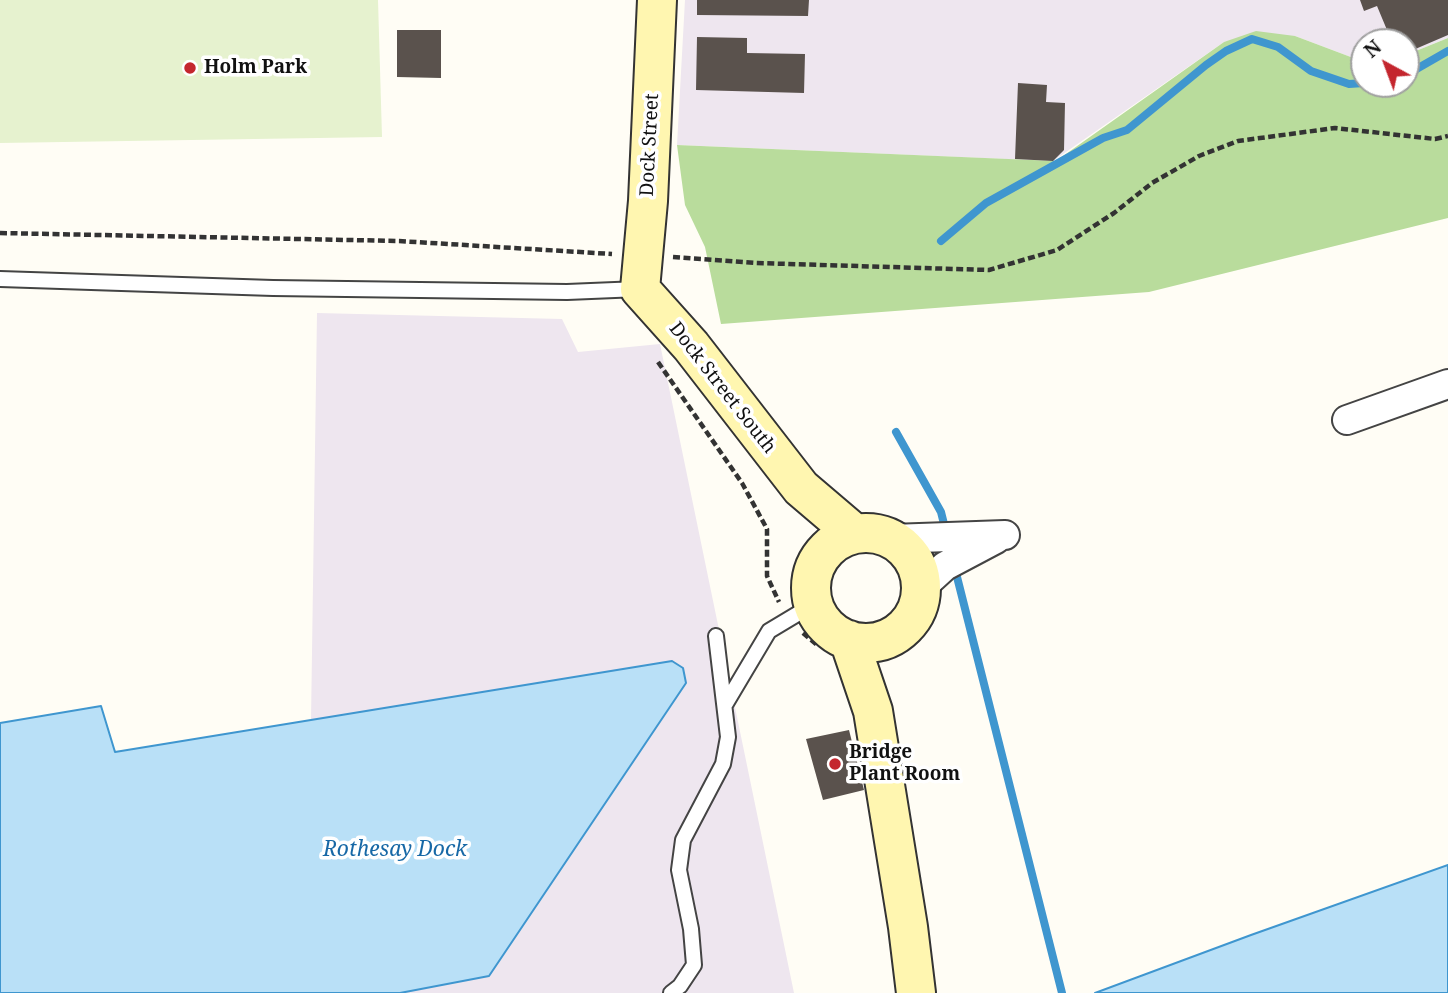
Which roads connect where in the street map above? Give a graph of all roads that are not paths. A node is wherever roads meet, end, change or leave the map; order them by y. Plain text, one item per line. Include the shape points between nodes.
1 (657, 0) edge
2 (642, 272) junction
3 (0, 279) edge
4 (1448, 384) edge
5 (1347, 420) dead end
6 (801, 488) junction
7 (873, 537) junction
8 (819, 560) junction
9 (922, 587) junction
10 (801, 612) junction
11 (716, 636) dead end
12 (891, 637) junction
13 (836, 645) junction
14 (725, 705) junction
15 (873, 711) junction
16 (671, 993) edge
17 (916, 993) edge

1 - 2 street, Dock Street
2 - 3 lane via 567,292
2 - 6 street, Dock Street South via 691,346
4 - 5 street
6 - 7 street, Dock Street South
6 - 8 street, Dock Street South
7 - 8 street via 841,539
7 - 9 street via 901,545 912,557
7 - 9 street via 1005,535 945,566
8 - 10 street
9 - 12 street via 914,616
10 - 13 street via 822,620 834,632
10 - 14 lane via 769,631
11 - 14 lane
12 - 13 street
12 - 15 street
13 - 15 street
14 - 16 lane via 728,737 723,764 683,840 679,870 694,965
15 - 17 street

